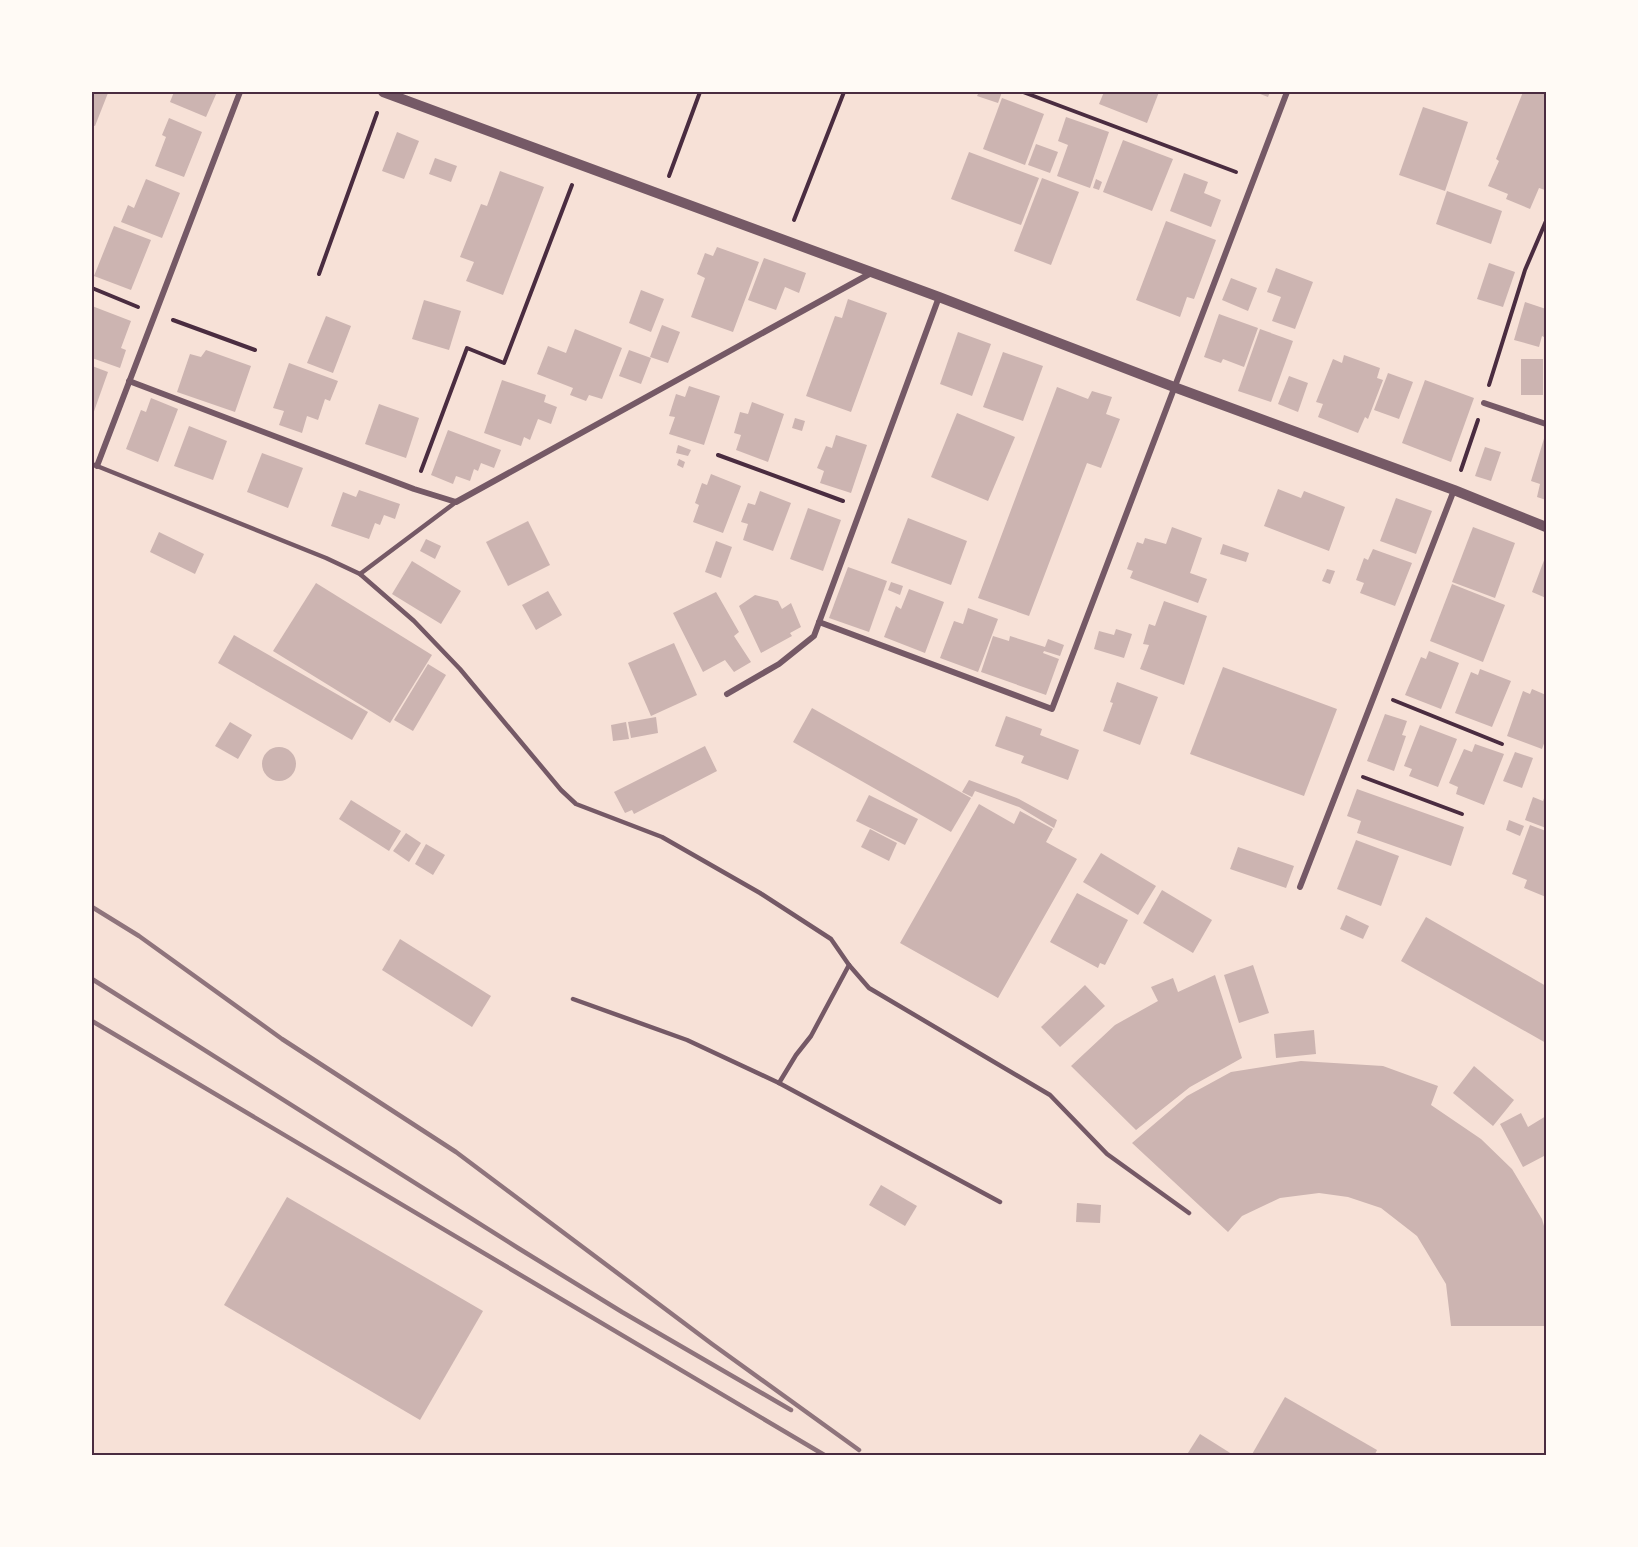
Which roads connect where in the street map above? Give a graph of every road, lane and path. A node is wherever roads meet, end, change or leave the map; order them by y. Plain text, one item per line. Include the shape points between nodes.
1 (240, 92) edge
2 (384, 92) edge
3 (700, 92) edge
4 (844, 92) edge
5 (1023, 92) edge
6 (1287, 92) edge
7 (580, 164) junction
8 (1254, 178) junction
9 (662, 194) junction
10 (1546, 221) edge
11 (786, 241) junction
12 (873, 273) junction
13 (319, 274) dead end
14 (939, 297) junction
15 (129, 381) junction
16 (1174, 387) junction
17 (1484, 403) junction
18 (1546, 424) edge
19 (718, 455) dead end
20 (94, 465) edge
21 (414, 489) junction
22 (1454, 490) junction
23 (456, 502) junction
24 (861, 508) junction
25 (1546, 527) edge
26 (360, 574) junction
27 (819, 622) junction
28 (1376, 693) junction
29 (727, 694) dead end
30 (1502, 744) dead end
31 (1346, 770) junction
32 (1462, 814) dead end
33 (1300, 887) dead end
34 (849, 965) junction
35 (573, 999) dead end
36 (779, 1083) junction
37 (999, 1202) dead end
38 (1189, 1214) dead end

1 - 15 street
2 - 7 street
2 - 13 path
3 - 9 path
4 - 11 path
5 - 8 path
6 - 8 street
7 - 9 street
7 - 21 path via 504,363 467,348
8 - 16 street
9 - 11 street
10 - 17 path via 1525,270
11 - 12 street
12 - 14 street
12 - 23 street
14 - 16 street
14 - 24 street
15 - 20 street
15 - 21 street
16 - 22 street
16 - 27 street via 1052,709
17 - 18 street
17 - 22 path
19 - 24 path
20 - 26 lane
21 - 23 street
22 - 25 street
22 - 28 street
23 - 26 lane
24 - 27 street
26 - 34 lane via 414,621 460,669 576,804 662,837 760,893 831,939
27 - 29 street via 814,636 779,664
28 - 30 path
28 - 31 street
31 - 32 path
31 - 33 street
34 - 36 lane via 811,1036
34 - 38 lane via 869,988 1050,1095 1107,1154
35 - 36 lane via 687,1040
36 - 37 lane

